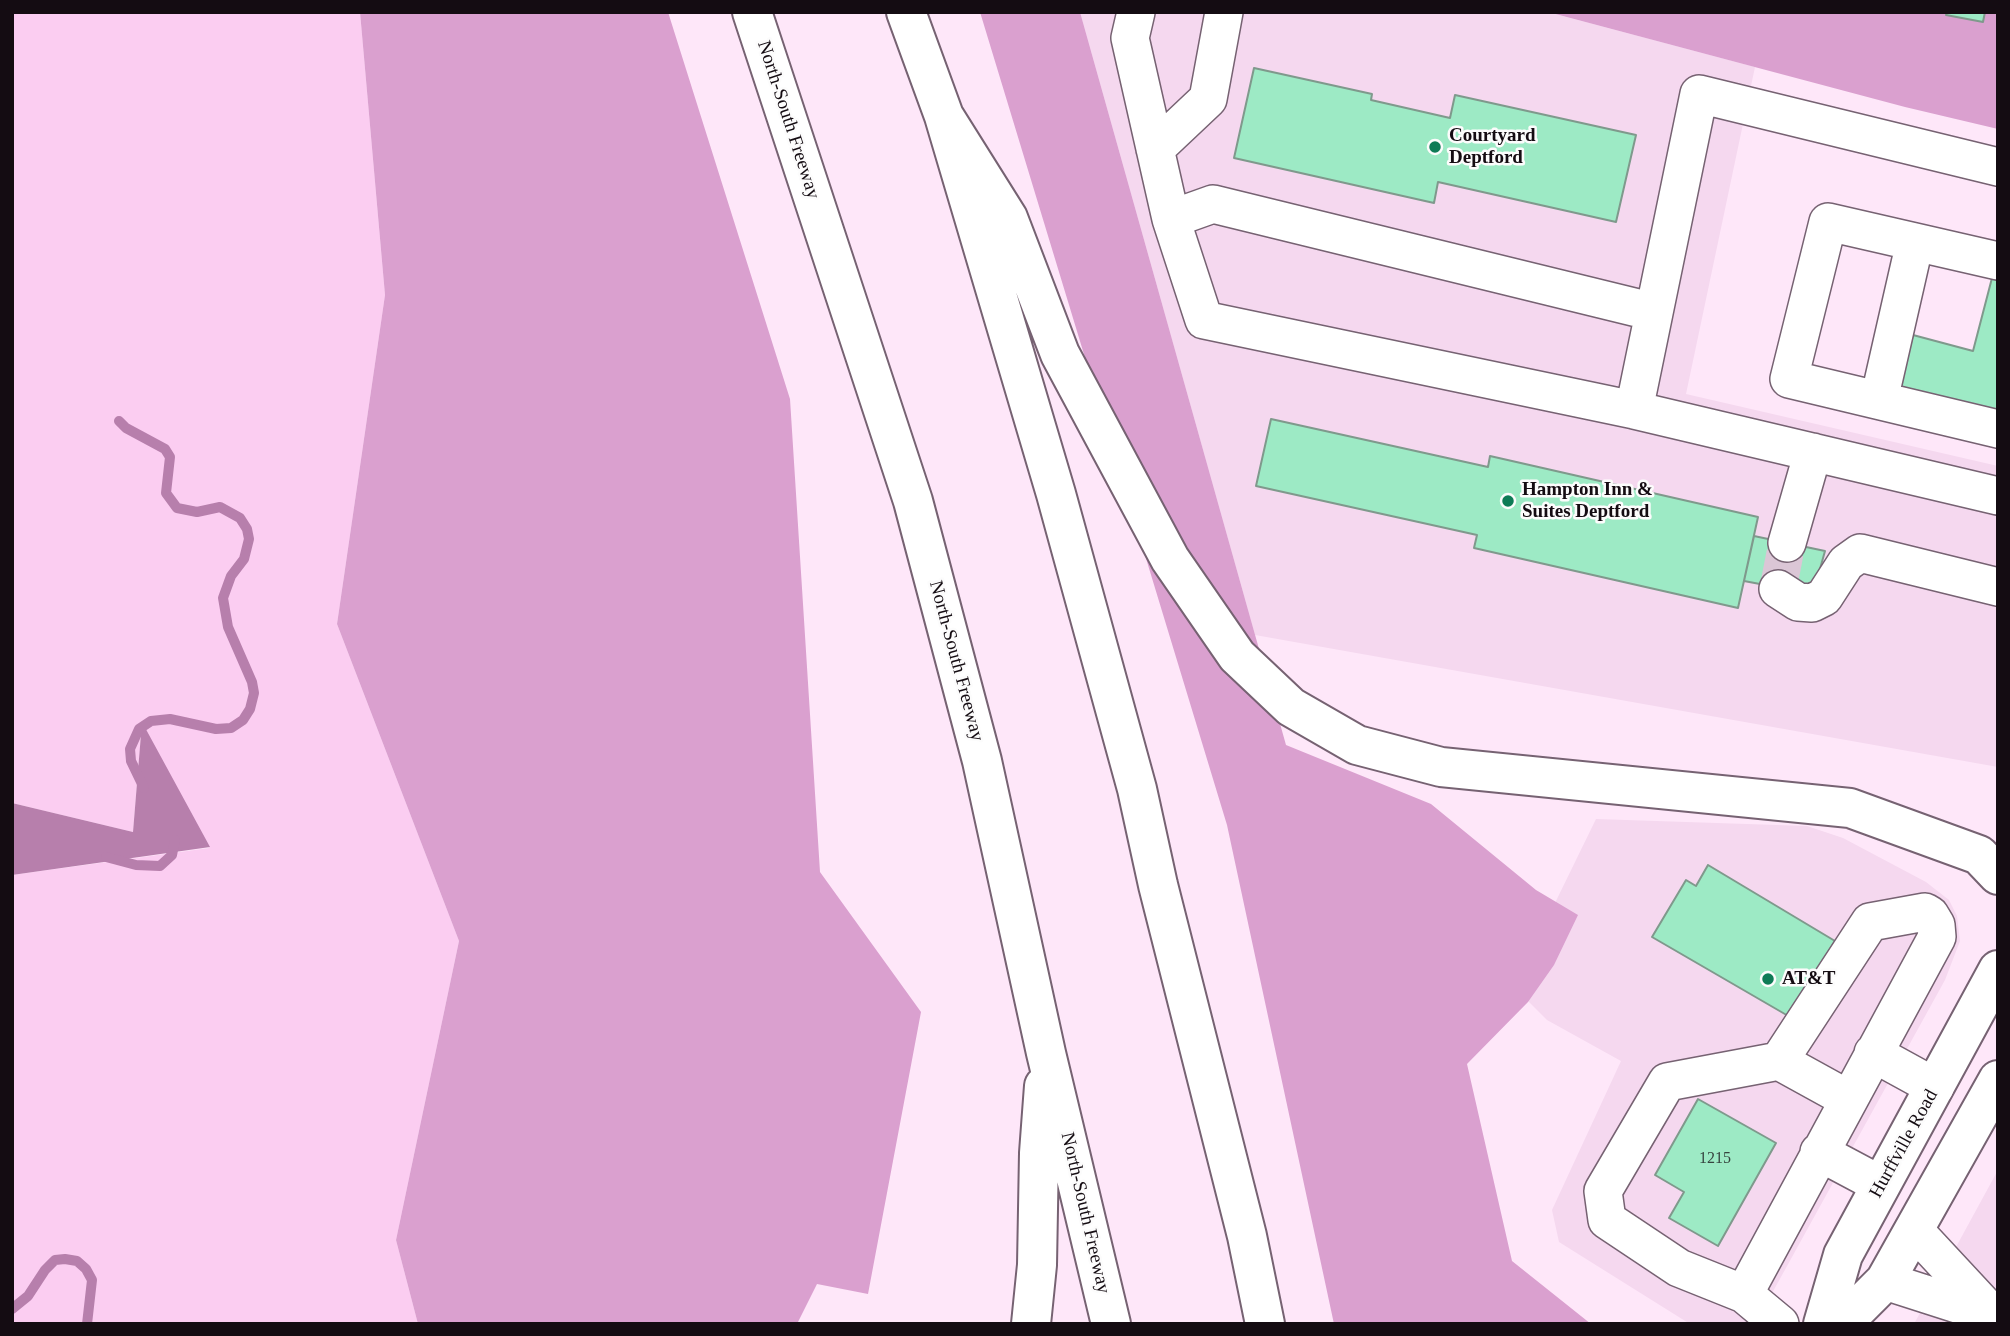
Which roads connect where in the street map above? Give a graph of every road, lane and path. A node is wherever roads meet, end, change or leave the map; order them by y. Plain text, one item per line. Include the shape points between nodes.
1 (752, 12) edge
2 (906, 12) edge
3 (1136, 12) edge
4 (1224, 12) edge
5 (944, 116) junction
6 (1155, 149) junction
7 (1998, 167) edge
8 (1171, 219) junction
9 (1915, 242) junction
10 (1998, 261) edge
11 (1654, 312) junction
12 (1879, 400) junction
13 (1634, 410) junction
14 (1998, 429) edge
15 (1813, 452) junction
16 (1998, 496) edge
17 (1787, 542) tunnel mouth
18 (1998, 587) edge
19 (1778, 589) dead end
20 (1998, 876) edge
21 (1998, 970) edge
22 (1046, 1052) junction
23 (1873, 1054) junction
24 (1779, 1061) junction
25 (1998, 1080) edge
26 (1935, 1087) junction
27 (1849, 1098) junction
28 (1819, 1152) junction
29 (1881, 1185) junction
30 (1914, 1230) junction
31 (1885, 1281) junction
32 (1744, 1294) junction
33 (1993, 1316) edge
34 (1031, 1324) edge
35 (1111, 1324) edge
36 (1265, 1324) edge
37 (1780, 1324) edge
38 (1823, 1324) edge
39 (1842, 1324) edge

1 - 22 main road, North-South Freeway via 913,500 982,761
2 - 5 main road
3 - 6 lane via 1130,38
4 - 6 lane via 1208,99
5 - 20 main road via 1008,218 1060,354 1170,559 1237,656 1291,707 1357,745 1441,767 1850,808 1979,855
5 - 36 main road via 1137,789
6 - 8 lane
7 - 11 lane via 1699,94
8 - 11 lane via 1213,204
8 - 13 lane via 1204,320
9 - 10 lane
9 - 12 lane
9 - 12 lane via 1828,222 1789,379
11 - 13 lane
12 - 14 lane
13 - 15 lane
15 - 16 lane
15 - 17 lane
18 - 19 lane via 1860,554 1846,563 1824,597 1812,603 1798,602
21 - 26 main road, Hurffville Road
22 - 34 main road
22 - 35 main road, North-South Freeway
23 - 24 lane via 1937,937 1936,925 1924,912 1870,922
23 - 26 lane
23 - 27 lane
24 - 27 lane
24 - 32 lane via 1667,1082 1604,1191 1607,1220 1679,1268
25 - 30 main road
26 - 29 main road, Hurffville Road
27 - 28 lane
28 - 29 lane
28 - 32 lane
29 - 38 main road, Hurffville Road via 1843,1255
30 - 31 main road
30 - 33 lane
31 - 33 lane
31 - 39 main road
32 - 37 lane

